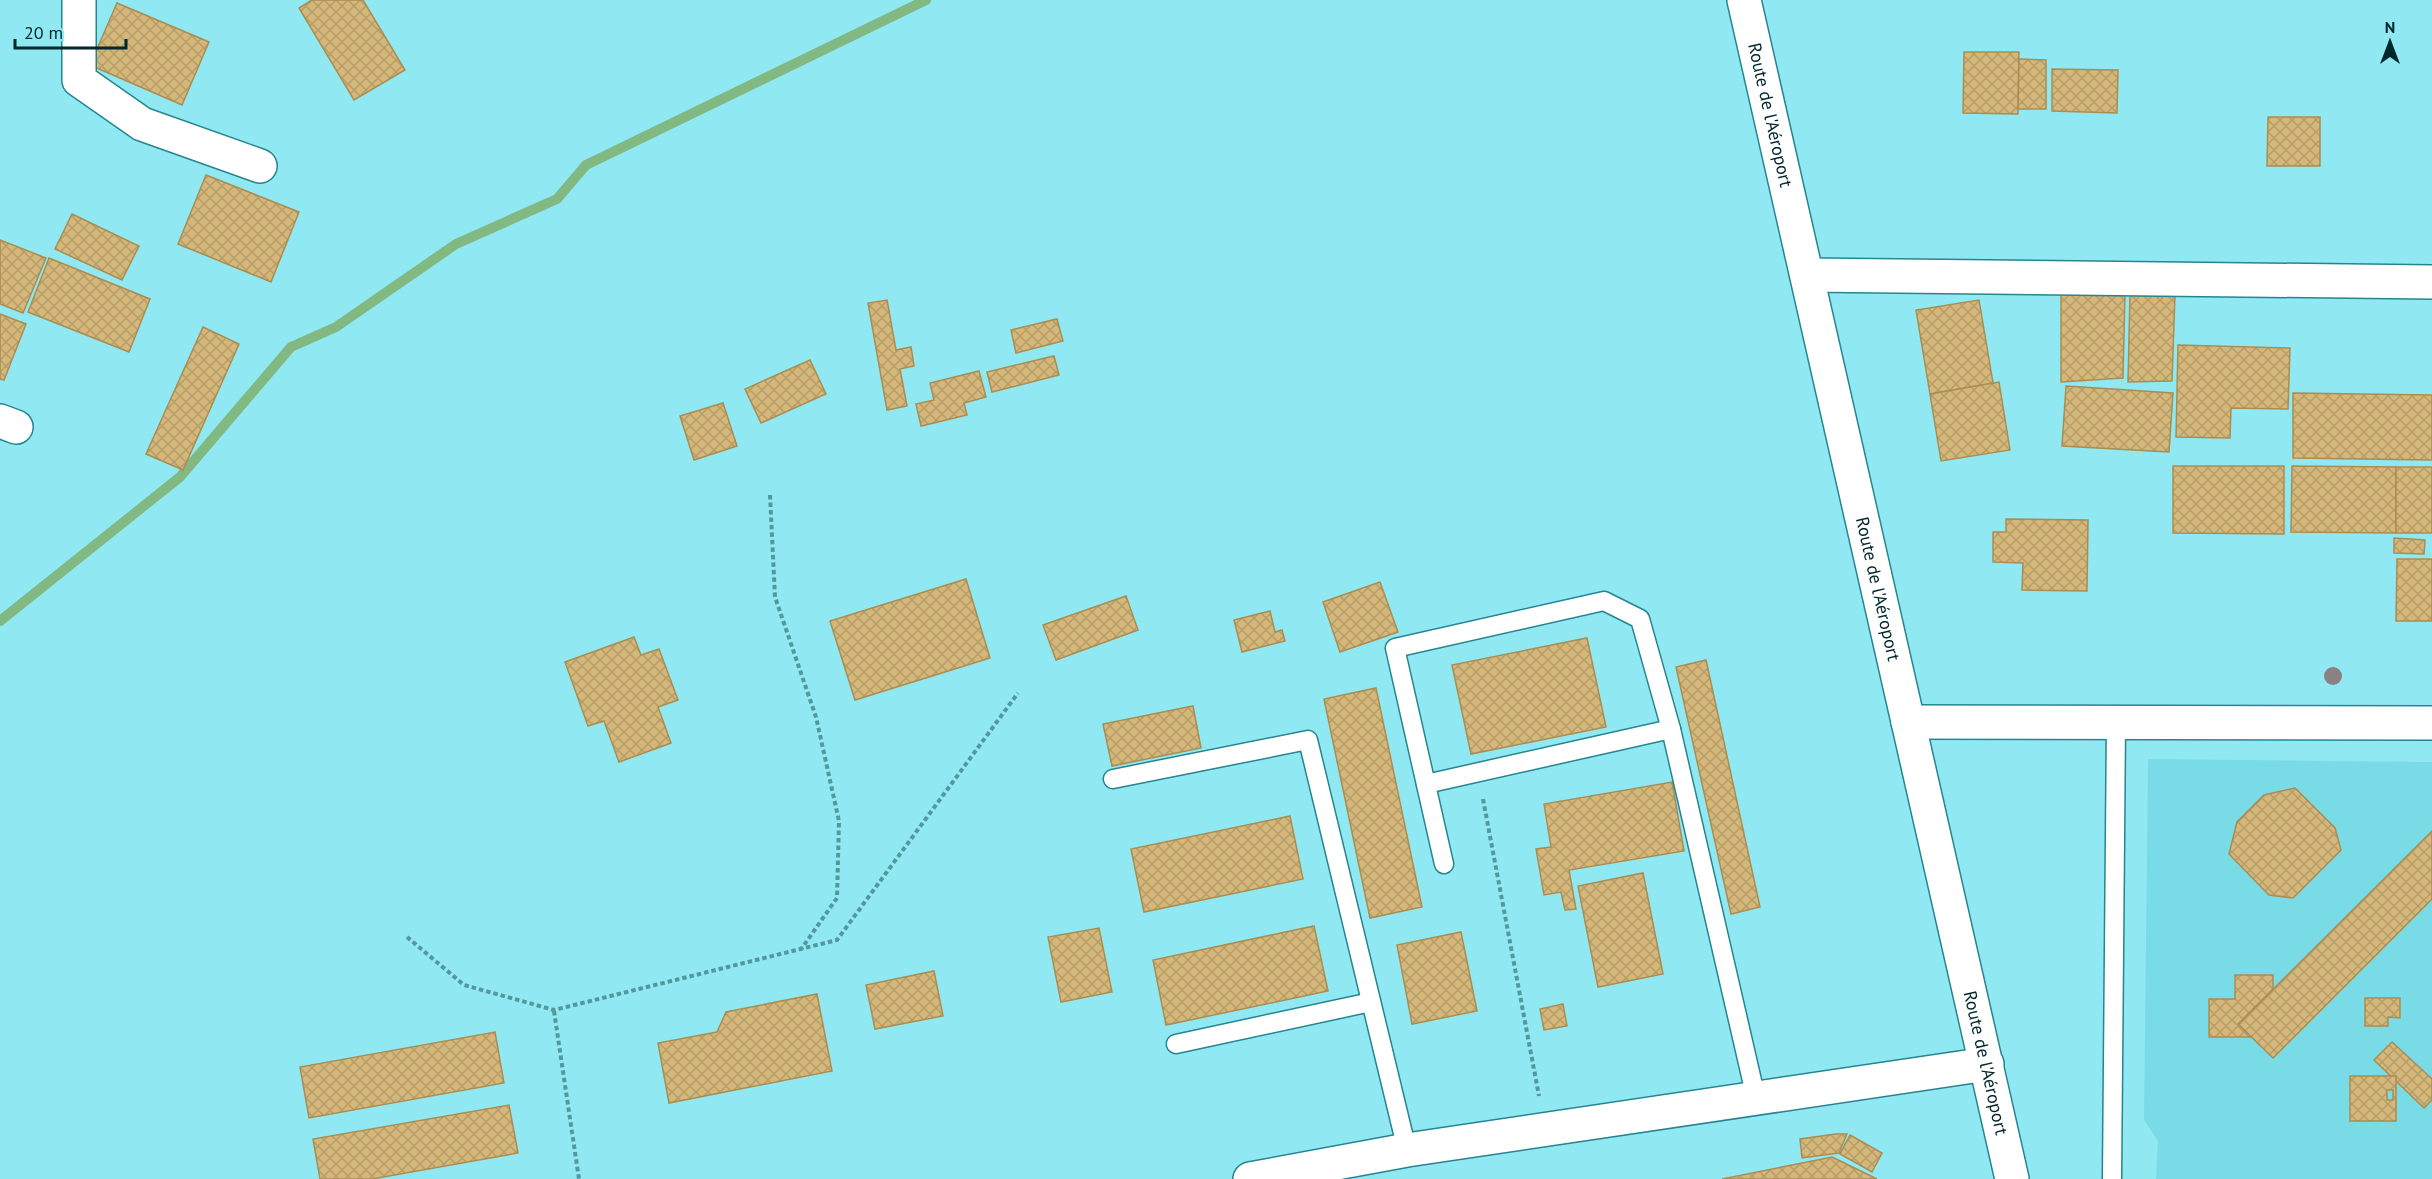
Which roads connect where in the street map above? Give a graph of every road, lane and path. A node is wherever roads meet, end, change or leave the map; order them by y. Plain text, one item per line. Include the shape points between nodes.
1 (79, 0) edge
2 (1744, 0) edge
3 (260, 166) dead end
4 (1807, 275) junction
5 (2432, 282) edge
6 (770, 495) dead end
7 (1018, 693) dead end
8 (1908, 722) junction
9 (2116, 723) junction
10 (2432, 723) edge
11 (1671, 729) junction
12 (1478, 772) junction
13 (1113, 779) dead end
14 (1426, 784) junction
15 (1444, 864) dead end
16 (407, 937) dead end
17 (801, 949) junction
18 (1371, 1002) junction
19 (554, 1010) junction
20 (1176, 1044) dead end
21 (1987, 1064) junction
22 (1756, 1098) junction
23 (1545, 1129) junction
24 (1407, 1150) junction
25 (579, 1179) edge
26 (1250, 1179) edge
27 (2012, 1179) edge
28 (2112, 1179) edge

1 - 3 street via 79,80 142,124
2 - 4 street, Route de l'Aéroport
4 - 5 street
4 - 8 street, Route de l'Aéroport
6 - 17 path via 774,597 816,717 839,821 837,898
7 - 17 path via 837,940
8 - 9 street
8 - 21 street, Route de l'Aéroport
9 - 10 street
9 - 28 lane
11 - 12 lane
11 - 14 lane via 1640,619 1604,601 1581,606 1395,648
11 - 22 lane
12 - 14 lane
12 - 23 path
13 - 18 lane via 1308,740
14 - 15 lane
16 - 19 path via 464,985
17 - 19 path
18 - 20 lane
18 - 24 lane
19 - 25 path
21 - 22 street
21 - 27 street, Route de l'Aéroport
22 - 23 street
23 - 24 street
24 - 26 street

